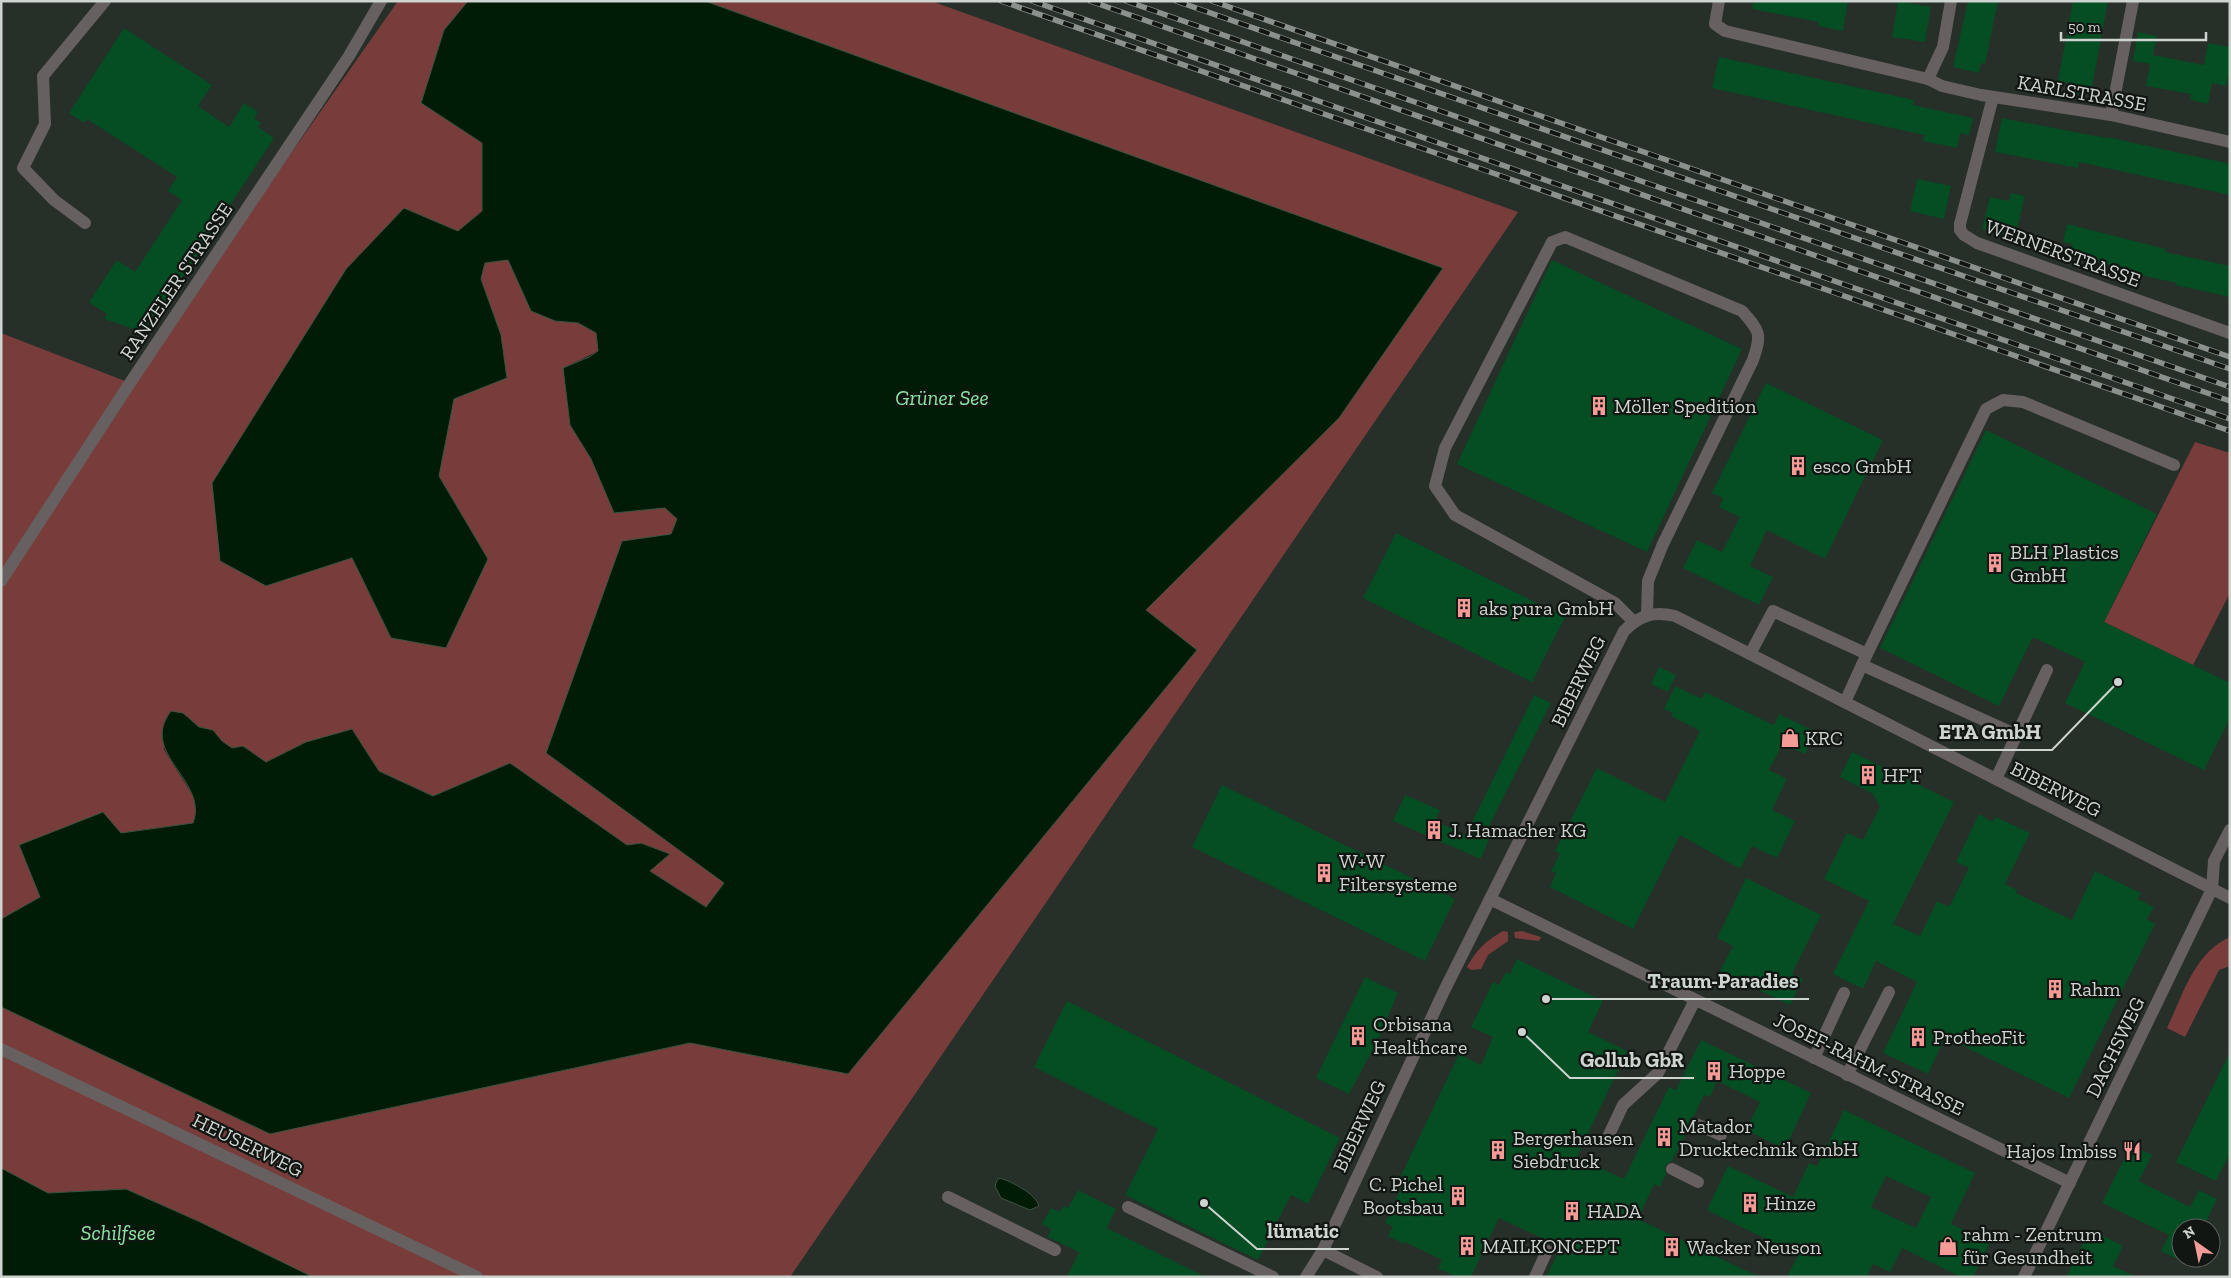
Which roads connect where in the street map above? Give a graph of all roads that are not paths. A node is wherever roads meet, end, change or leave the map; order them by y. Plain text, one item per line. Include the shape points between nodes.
1 (105, 1) edge
2 (381, 1) edge
3 (1719, 1) edge
4 (1951, 1) edge
5 (2133, 1) edge
6 (1928, 79) junction
7 (1993, 97) junction
8 (2111, 115) junction
9 (2230, 142) edge
10 (85, 223) dead end
11 (2230, 333) edge
12 (2174, 465) dead end
13 (1, 581) edge
14 (1647, 614) junction
15 (1634, 622) junction
16 (1750, 654) junction
17 (1864, 660) junction
18 (2047, 670) dead end
19 (1845, 702) junction
20 (2017, 735) junction
21 (1996, 779) junction
22 (2230, 830) edge
23 (2212, 889) junction
24 (2230, 898) edge
25 (1490, 899) junction
26 (1888, 992) dead end
27 (1844, 993) dead end
28 (1695, 1000) junction
29 (1, 1048) edge
30 (1814, 1058) junction
31 (1847, 1075) junction
32 (1696, 1124) dead end
33 (1721, 1136) dead end
34 (1607, 1139) dead end
35 (1672, 1169) dead end
36 (1698, 1182) dead end
37 (2070, 1183) junction
38 (948, 1197) dead end
39 (1128, 1208) dead end
40 (1056, 1250) dead end
41 (1323, 1250) junction
42 (1547, 1251) dead end
43 (477, 1277) edge
44 (1273, 1277) edge
45 (1306, 1277) edge
46 (1377, 1277) edge
47 (1535, 1277) edge
48 (2024, 1277) edge

1 - 10 street via 42,76 45,124 23,168 54,200
2 - 13 street, RANZELER STRASSE via 349,56
3 - 6 street, KARLSTRASSE via 1715,24 1726,31
4 - 6 street via 1942,48
5 - 8 street
6 - 7 street, KARLSTRASSE via 1942,86
7 - 8 street, KARLSTRASSE
7 - 11 street, WERNERSTRASSE via 1960,224 1964,235 1977,243
8 - 9 street, KARLSTRASSE
12 - 17 street via 2024,402 2003,400 1986,409
14 - 15 street, BIBERWEG
14 - 15 street via 1648,581 1652,570 1753,360 1759,343 1757,327 1742,311 1564,237 1552,242 1449,439 1435,486 1455,515 1615,603
14 - 16 street, BIBERWEG via 1676,616
15 - 25 street, BIBERWEG via 1624,631
16 - 17 street via 1773,611
16 - 19 street, BIBERWEG
17 - 19 street
17 - 20 street
18 - 20 street
19 - 21 street, BIBERWEG
20 - 21 street
21 - 23 street, BIBERWEG
22 - 23 street, DACHSWEG via 2214,861
23 - 24 street, BIBERWEG
23 - 37 street, DACHSWEG
25 - 28 street, JOSEF-RAHM-STRASSE
25 - 41 street, BIBERWEG via 1382,1120
26 - 31 street
27 - 30 street
28 - 30 street, JOSEF-RAHM-STRASSE
28 - 34 street via 1658,1073 1623,1105
29 - 43 street, HEUSERWEG
30 - 31 street, JOSEF-RAHM-STRASSE
31 - 37 street, JOSEF-RAHM-STRASSE
32 - 33 street
35 - 36 street
37 - 48 street, DACHSWEG
38 - 40 street
39 - 44 street
41 - 45 street, BIBERWEG
41 - 46 street
42 - 47 street

